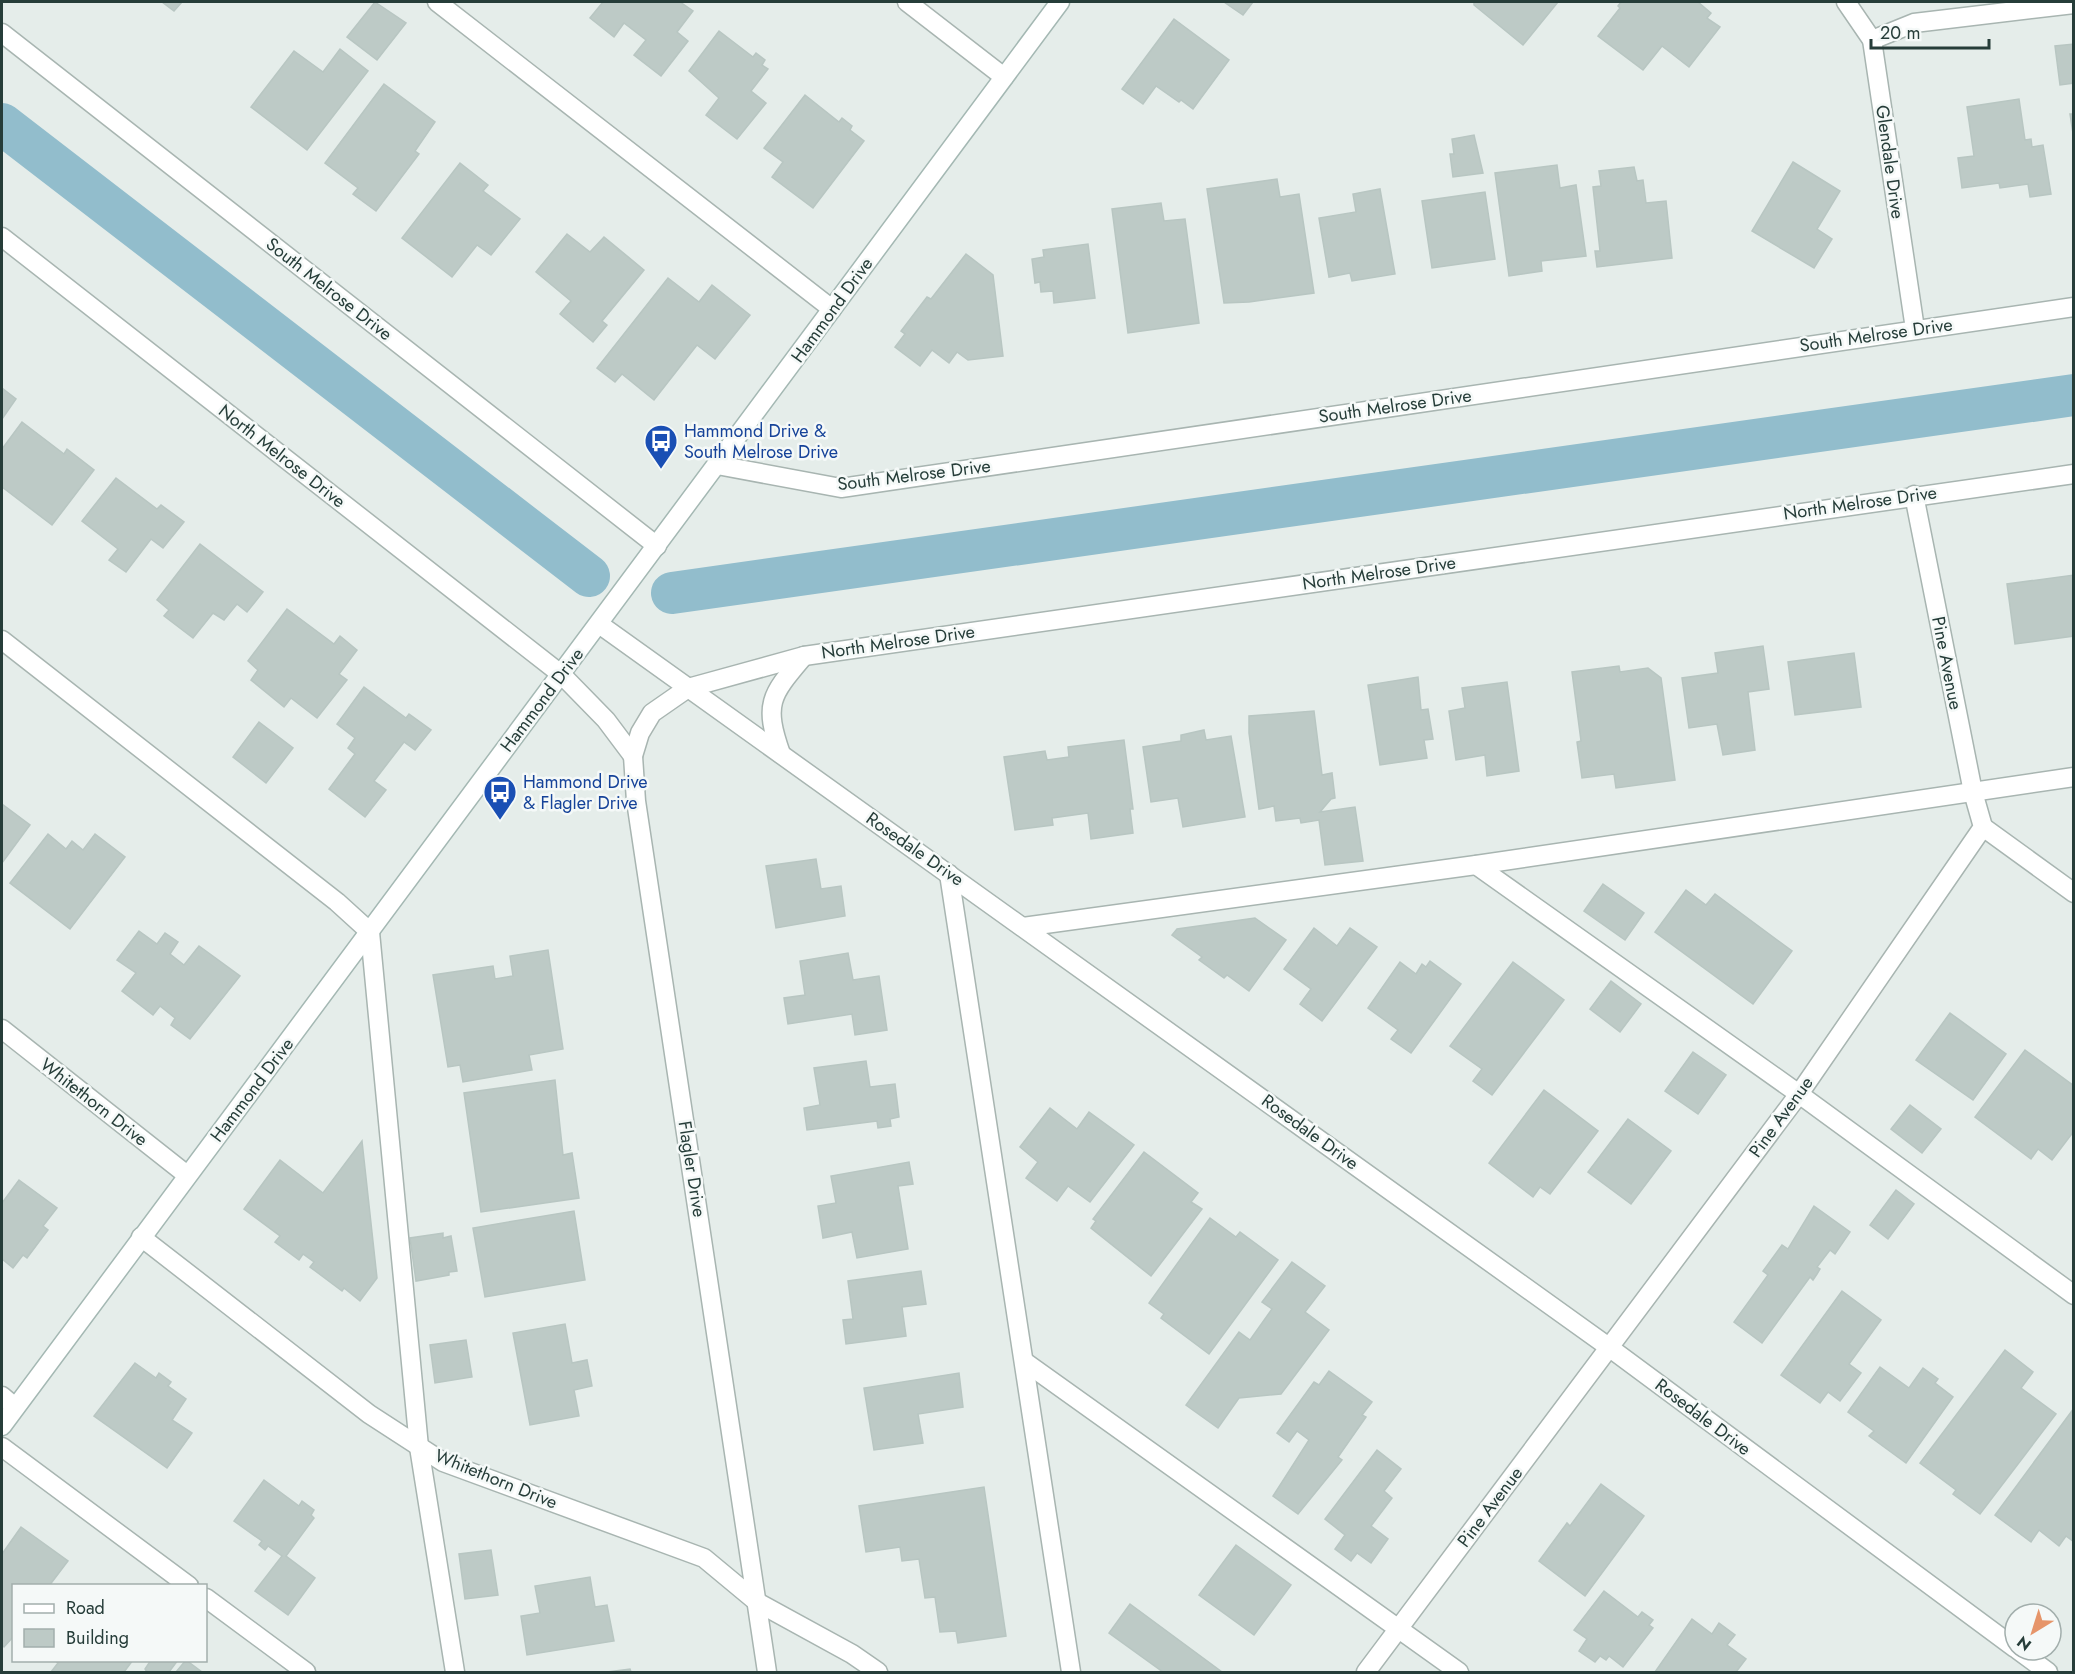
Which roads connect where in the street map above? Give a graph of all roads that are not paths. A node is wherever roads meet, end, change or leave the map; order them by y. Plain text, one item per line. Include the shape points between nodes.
1 (437, 2) edge
2 (907, 2) edge
3 (1060, 2) edge
4 (1846, 2) edge
5 (2073, 4) edge
6 (2, 33) edge
7 (1872, 40) junction
8 (1004, 77) junction
9 (2, 237) edge
10 (2073, 307) edge
11 (832, 309) junction
12 (1915, 329) junction
13 (717, 465) junction
14 (2073, 474) edge
15 (1914, 495) junction
16 (657, 546) junction
17 (599, 624) junction
18 (2, 640) edge
19 (804, 656) junction
20 (562, 675) junction
21 (688, 688) junction
22 (781, 754) junction
23 (633, 756) junction
24 (2073, 777) edge
25 (1973, 792) junction
26 (1983, 827) junction
27 (1476, 865) junction
28 (950, 874) junction
29 (2073, 893) edge
30 (1023, 927) junction
31 (370, 933) junction
32 (2, 1029) edge
33 (1799, 1094) junction
34 (187, 1175) junction
35 (141, 1237) junction
36 (2073, 1295) edge
37 (1610, 1348) junction
38 (1024, 1362) junction
39 (8, 1402) edge
40 (2, 1426) edge
41 (2, 1447) edge
42 (419, 1447) junction
43 (186, 1584) edge
44 (207, 1599) edge
45 (757, 1602) junction
46 (1399, 1628) junction
47 (2003, 1639) edge
48 (2034, 1662) edge
49 (306, 1672) edge
50 (455, 1672) edge
51 (767, 1672) edge
52 (878, 1672) edge
53 (1071, 1672) edge
54 (1366, 1672) edge
55 (1459, 1672) edge
56 (2048, 1672) edge

1 - 11 street
2 - 8 street
3 - 8 street, Hammond Drive
4 - 7 street, Glendale Drive
5 - 7 street via 1914,23
6 - 16 street, South Melrose Drive
7 - 12 street, Glendale Drive
8 - 11 street, Hammond Drive
9 - 20 street, North Melrose Drive
10 - 12 street, South Melrose Drive
11 - 13 street, Hammond Drive
12 - 13 street, South Melrose Drive via 841,488
13 - 16 street, Hammond Drive
14 - 15 street, North Melrose Drive
15 - 19 street, North Melrose Drive
15 - 25 street, Pine Avenue
16 - 17 street, Hammond Drive
17 - 20 street, Hammond Drive
17 - 21 street, Rosedale Drive
18 - 31 street via 337,902
19 - 21 street, North Melrose Drive
19 - 22 street via 777,688 771,705 771,726
20 - 23 street, North Melrose Drive via 606,720
20 - 31 street, Hammond Drive
21 - 22 street, Rosedale Drive
21 - 23 street, Flagler Drive via 652,713
22 - 28 street, Rosedale Drive
23 - 45 street, Flagler Drive via 636,801
24 - 25 street
25 - 26 street, Pine Avenue
25 - 27 street
26 - 29 street
26 - 33 street, Pine Avenue
27 - 30 street
27 - 33 street
28 - 30 street, Rosedale Drive
28 - 38 street
30 - 37 street, Rosedale Drive
31 - 34 street, Hammond Drive
31 - 42 street
32 - 34 street, Whitethorn Drive
33 - 36 street
33 - 37 street, Pine Avenue
34 - 35 street, Hammond Drive
35 - 39 street, Hammond Drive
35 - 42 street, Whitethorn Drive via 369,1414
37 - 46 street, Pine Avenue
37 - 47 street, Rosedale Drive
38 - 46 street
38 - 53 street
39 - 40 street, Hammond Drive
41 - 43 street
42 - 45 street, Whitethorn Drive via 443,1462 704,1558
42 - 50 street
44 - 49 street
45 - 51 street, Flagler Drive
45 - 52 street, Whitethorn Drive
46 - 54 street, Pine Avenue
46 - 55 street
48 - 56 street, Rosedale Drive

